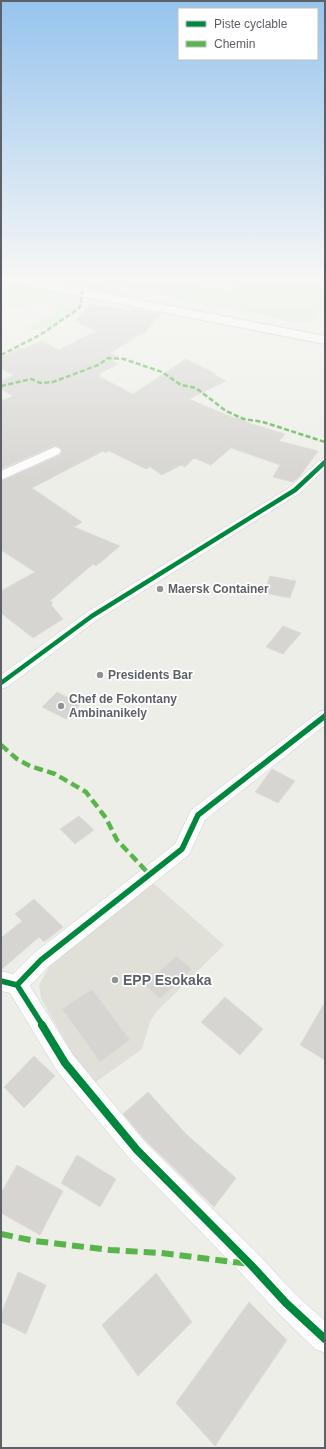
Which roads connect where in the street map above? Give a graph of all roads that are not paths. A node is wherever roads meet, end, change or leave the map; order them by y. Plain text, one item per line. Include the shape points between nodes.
1 (55, 452) dead end
2 (325, 462) edge
3 (1, 476) edge
4 (1, 683) edge
5 (325, 716) edge
6 (9, 983) edge
7 (325, 1339) edge

1 - 3 street
2 - 4 street via 295,490 92,616
5 - 6 street via 198,815 182,849
6 - 7 street via 65,1062 137,1150 252,1265 286,1303

